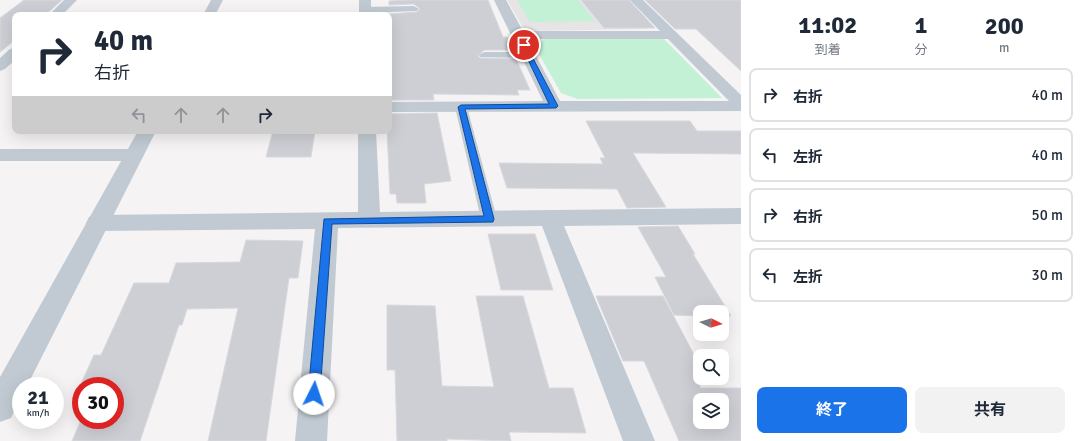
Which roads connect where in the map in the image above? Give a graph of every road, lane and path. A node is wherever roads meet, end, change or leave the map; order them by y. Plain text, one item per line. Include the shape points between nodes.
1 (71, 0) edge
2 (217, 0) edge
3 (500, 0) edge
4 (636, 0) edge
5 (365, 8) edge
6 (414, 9) dead end
7 (58, 12) edge
8 (211, 12) edge
9 (519, 35) junction
10 (671, 35) junction
11 (12, 55) edge
12 (484, 55) dead end
13 (528, 55) junction
14 (0, 66) edge
15 (741, 105) edge
16 (554, 106) junction
17 (392, 107) edge
18 (461, 107) junction
19 (145, 134) edge
20 (368, 134) edge
21 (0, 155) edge
22 (134, 155) junction
23 (741, 216) edge
24 (489, 219) junction
25 (550, 219) junction
26 (369, 220) junction
27 (327, 221) junction
28 (97, 223) junction
29 (0, 407) edge
30 (311, 441) edge
31 (639, 441) edge

1 - 7 street
2 - 8 street
3 - 9 street
4 - 10 street
5 - 6 lane
9 - 10 street
9 - 13 street
10 - 15 street
11 - 14 street
12 - 13 lane
13 - 16 street
15 - 16 street
16 - 18 street
17 - 18 street
18 - 24 lane
19 - 22 street
20 - 26 street
21 - 22 street
22 - 28 street
23 - 25 street
24 - 25 street
24 - 26 street
25 - 31 street
26 - 27 street
27 - 28 street
27 - 30 street
28 - 29 street

